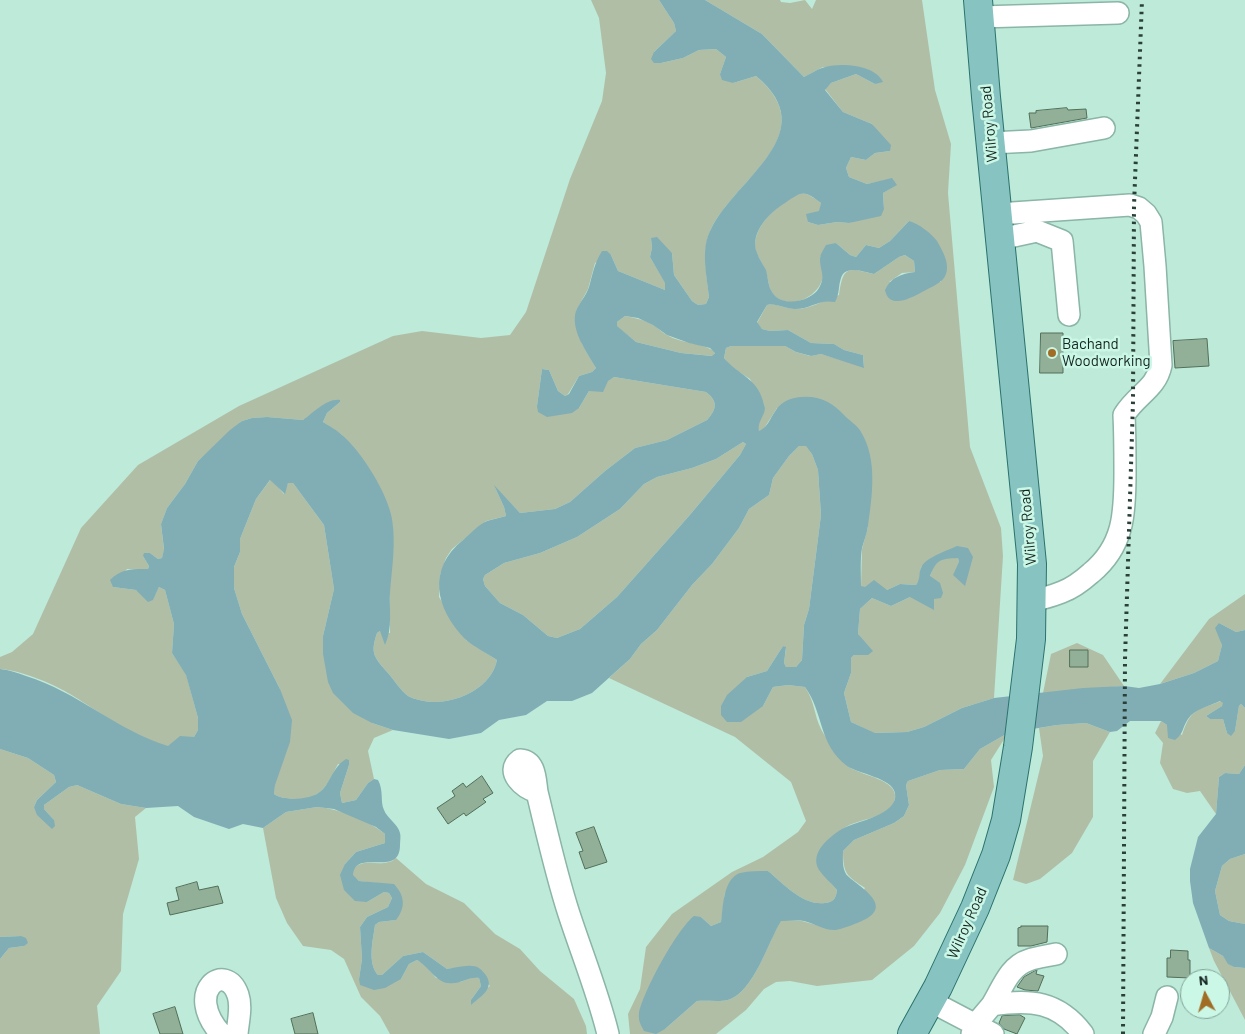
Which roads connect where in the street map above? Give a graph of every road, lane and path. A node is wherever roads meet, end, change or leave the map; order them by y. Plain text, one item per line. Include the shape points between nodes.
1 (979, 8) edge
2 (1118, 13) dead end
3 (1104, 128) dead end
4 (991, 143) junction
5 (999, 227) junction
6 (1068, 315) dead end
7 (1033, 601) junction
8 (537, 792) dead end
9 (1056, 954) dead end
10 (1167, 997) dead end
11 (930, 1001) junction
12 (992, 1005) junction
13 (981, 1031) edge
14 (221, 1034) edge
15 (237, 1034) edge
16 (608, 1034) edge
17 (912, 1034) edge
18 (1083, 1034) edge
19 (1154, 1034) edge

1 - 2 street
1 - 4 main road, Wilroy Road
3 - 4 street via 1031,141
4 - 5 main road, Wilroy Road
5 - 6 street via 1037,231 1062,241
5 - 7 main road, Wilroy Road
5 - 7 street via 1130,205 1139,208 1151,222 1156,266 1161,365 1152,386 1131,404 1124,415 1125,498 1119,534 1098,568 1080,583
7 - 11 main road, Wilroy Road via 1018,747 1006,820 975,908
8 - 16 street via 554,865
9 - 12 street via 1027,960 1019,965 1010,973
10 - 19 street
11 - 13 street
11 - 17 main road, Wilroy Road
12 - 13 street
12 - 18 street via 1017,1001 1050,1007 1065,1014
14 - 15 street via 205,1004 210,985 220,980 226,980 238,996

